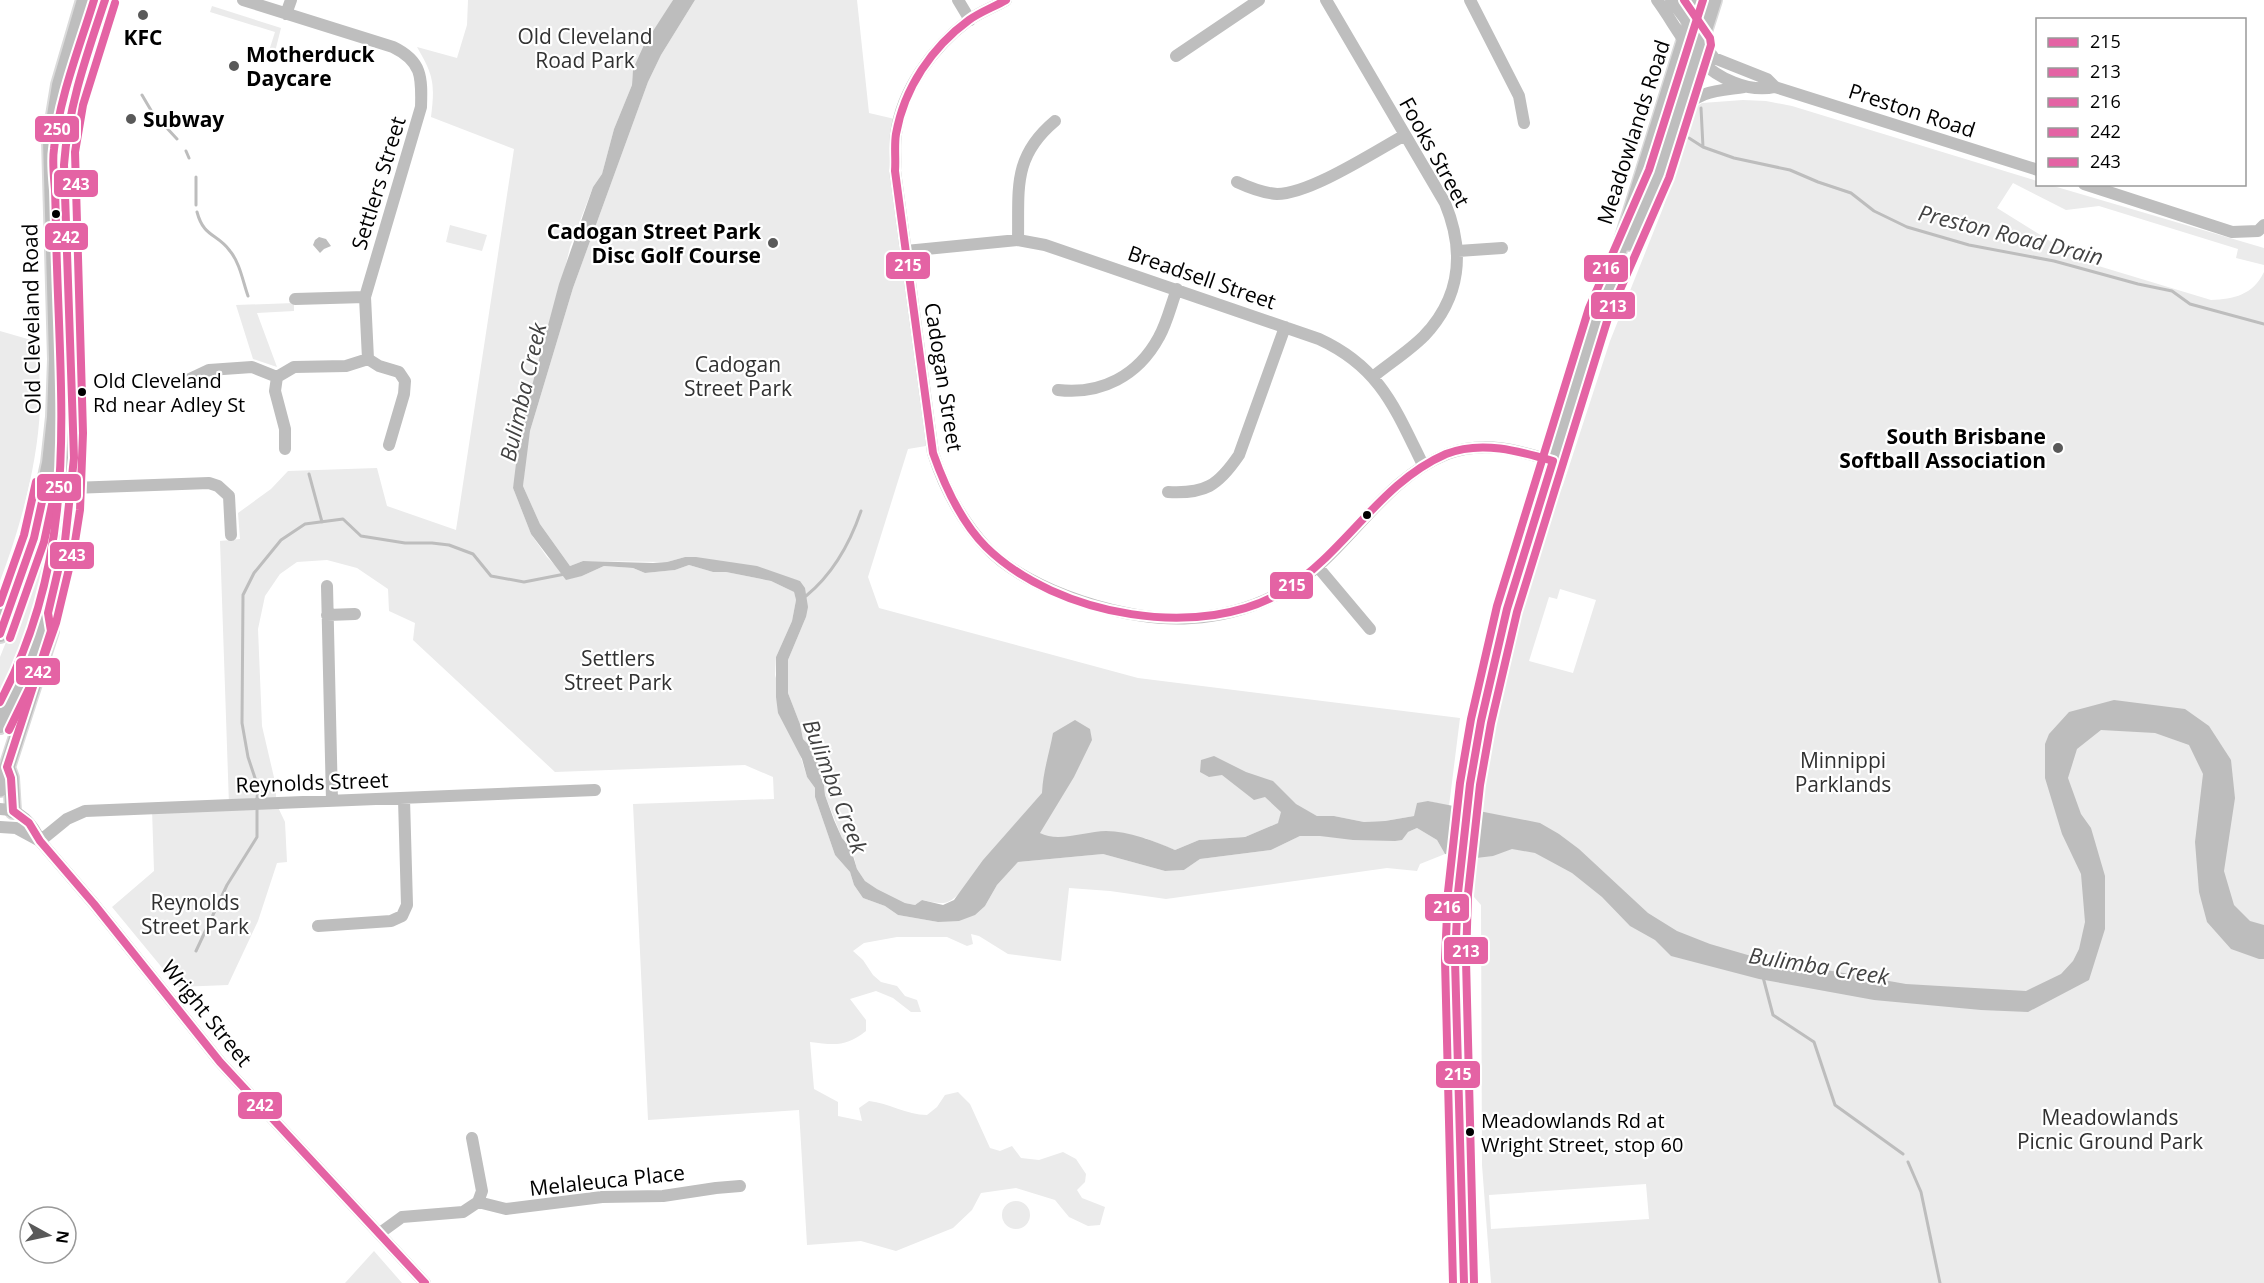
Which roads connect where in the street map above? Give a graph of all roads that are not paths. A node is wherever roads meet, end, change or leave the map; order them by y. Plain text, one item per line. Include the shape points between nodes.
1 (105, 0) edge
2 (243, 0) edge
3 (291, 0) edge
4 (958, 0) edge
5 (1006, 0) edge
6 (1258, 0) edge
7 (1326, 0) edge
8 (1470, 0) edge
9 (1657, 0) edge
10 (1671, 0) edge
11 (1697, 0) edge
12 (1714, 0) edge
13 (82, 2) edge
14 (286, 14) junction
15 (970, 20) junction
16 (1687, 32) junction
17 (1699, 50) junction
18 (1176, 56) dead end
19 (1745, 87) junction
20 (1775, 87) junction
21 (1678, 114) junction
22 (1055, 121) dead end
23 (1524, 123) dead end
24 (1405, 135) junction
25 (2036, 170) edge
26 (1237, 182) dead end
27 (2090, 186) edge
28 (2264, 225) edge
29 (1018, 240) junction
30 (1502, 248) dead end
31 (1458, 250) junction
32 (906, 251) junction
33 (1177, 289) junction
34 (365, 297) junction
35 (295, 299) dead end
36 (1599, 311) junction
37 (1285, 327) junction
38 (369, 359) junction
39 (1374, 376) junction
40 (277, 377) junction
41 (190, 379) dead end
42 (1058, 390) dead end
43 (389, 446) dead end
44 (285, 449) dead end
45 (1553, 461) junction
46 (1423, 465) junction
47 (72, 488) junction
48 (1168, 492) dead end
49 (231, 535) dead end
50 (1317, 566) junction
51 (327, 586) dead end
52 (48, 613) junction
53 (356, 614) dead end
54 (327, 615) junction
55 (1370, 629) dead end
56 (0, 634) edge
57 (0, 725) edge
58 (7, 767) junction
59 (0, 789) edge
60 (595, 790) dead end
61 (404, 799) junction
62 (332, 801) junction
63 (6, 810) edge
64 (0, 827) edge
65 (40, 841) junction
66 (318, 926) dead end
67 (472, 1138) dead end
68 (740, 1186) dead end
69 (478, 1202) junction
70 (380, 1233) junction
71 (425, 1283) edge
72 (1464, 1283) edge

1 - 47 highway, Old Cleveland Road via 73,102 64,151
2 - 14 street
3 - 14 street
4 - 15 street
5 - 15 street, Cadogan Street
6 - 18 street
7 - 24 street, Fooks Street
8 - 23 street via 1519,96
9 - 16 street
10 - 16 street
11 - 16 main road, Meadowlands Road
12 - 17 main road, Meadowlands Road
13 - 56 highway, Old Cleveland Road via 60,84 51,140 57,359 50,463 34,538
14 - 34 street, Settlers Street via 393,47 415,64 422,79 421,107
15 - 32 street, Cadogan Street via 924,66 899,120 896,171
16 - 17 street
16 - 36 main road, Meadowlands Road
17 - 19 street, Preston Road via 1716,73
17 - 20 street, Preston Road via 1767,79
17 - 21 main road, Meadowlands Road
19 - 20 street, Preston Road
19 - 21 street via 1698,95
20 - 25 street, Preston Road
21 - 36 main road, Meadowlands Road via 1659,174
22 - 29 street via 1040,134 1021,167
24 - 26 street via 1293,192 1276,194
24 - 31 street, Fooks Street via 1444,203
27 - 28 street via 2232,232 2258,231
29 - 32 street, Breadsell Street
29 - 33 street, Breadsell Street via 1065,250
30 - 31 street
31 - 39 street, Fooks Street via 1451,290 1435,323
32 - 50 street, Cadogan Street via 932,445 940,476 986,547 1007,565 1049,589 1110,609 1179,619 1214,616 1265,601
33 - 37 street, Breadsell Street
33 - 42 street via 1160,335 1137,366 1103,387 1077,392
34 - 35 street
34 - 38 street
36 - 45 main road, Meadowlands Road
37 - 39 street, Breadsell Street via 1341,349
37 - 48 street via 1239,455 1228,472 1200,491
38 - 40 street via 346,366 294,367
38 - 43 street via 399,372 405,381
39 - 46 street, Breadsell Street
40 - 41 street via 252,367 209,370
40 - 44 street via 275,391 285,429
45 - 46 street, Cadogan Street via 1509,448 1478,447 1449,453
45 - 72 main road, Meadowlands Road via 1507,609 1481,721 1458,892 1455,971
46 - 50 street, Cadogan Street
47 - 49 street via 209,483 229,496
47 - 52 highway, Old Cleveland Road via 61,564
50 - 55 street
51 - 54 street
52 - 57 highway, Old Cleveland Road via 27,670
52 - 58 main road, Old Cleveland Road via 51,631
53 - 54 street
54 - 62 street
58 - 59 main road, Old Cleveland Road
58 - 63 main road via 11,778
60 - 61 street, Reynolds Street
61 - 62 street, Reynolds Street
61 - 66 street via 407,905 402,916 391,921
62 - 65 street, Reynolds Street via 85,812 67,819
63 - 65 street, Wright Street via 29,822
64 - 65 street, Wright Street via 16,828
65 - 70 street, Wright Street via 220,1062
67 - 69 street via 482,1191
68 - 69 street, Melaleuca Place via 506,1209
69 - 70 street via 463,1212 402,1217
70 - 71 street, Wright Street

